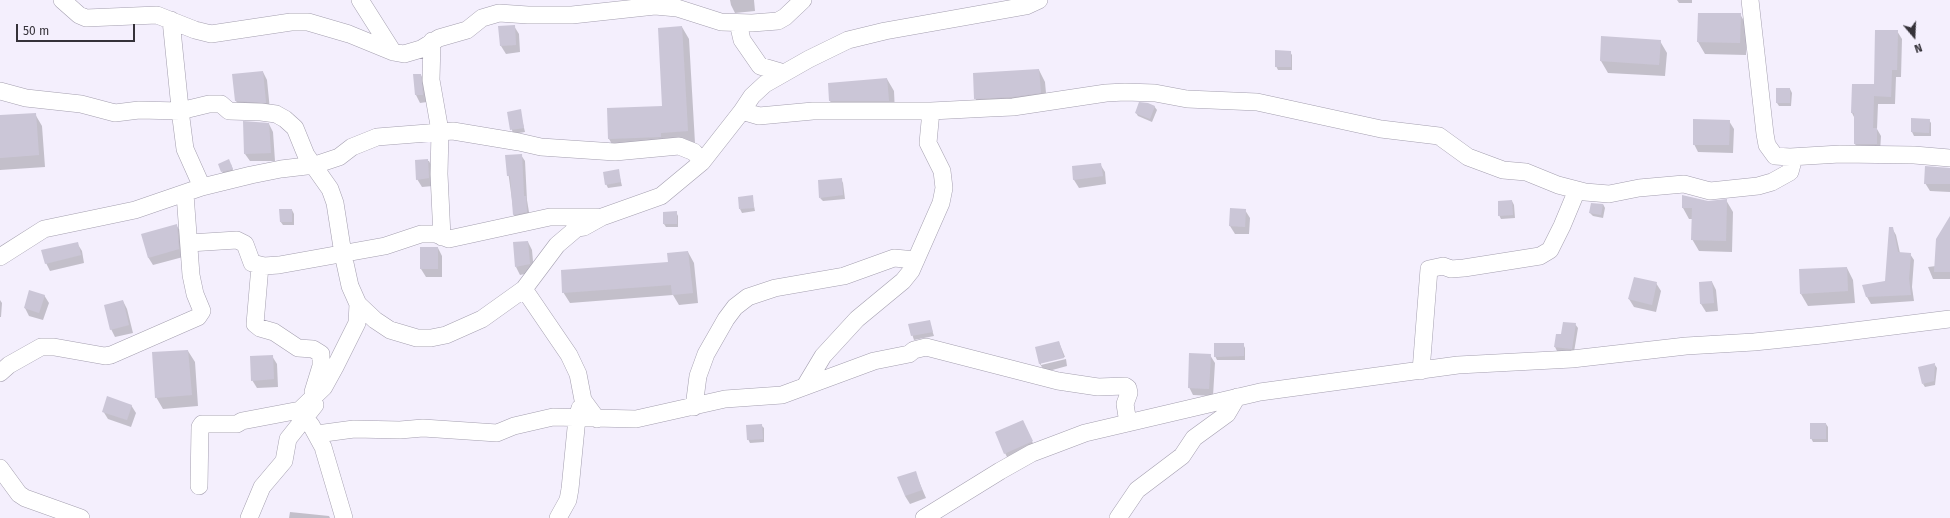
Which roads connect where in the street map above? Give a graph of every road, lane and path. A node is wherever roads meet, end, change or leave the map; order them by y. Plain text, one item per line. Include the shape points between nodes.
1 (62, 0) edge
2 (360, 0) edge
3 (803, 0) edge
4 (1039, 0) edge
5 (1750, 0) edge
6 (171, 20) junction
7 (738, 23) junction
8 (432, 41) junction
9 (393, 52) junction
10 (784, 73) junction
11 (0, 91) edge
12 (742, 111) junction
13 (931, 111) junction
14 (180, 112) junction
15 (440, 132) junction
16 (1794, 157) junction
17 (1950, 158) edge
18 (702, 162) junction
19 (315, 165) junction
20 (202, 187) junction
21 (1577, 190) junction
22 (185, 194) junction
23 (602, 217) junction
24 (442, 237) junction
25 (189, 243) junction
26 (5, 250) edge
27 (343, 254) junction
28 (916, 260) junction
29 (260, 266) junction
30 (524, 288) junction
31 (358, 304) junction
32 (1950, 319) edge
33 (375, 320) junction
34 (357, 324) junction
35 (1422, 370) junction
36 (0, 373) edge
37 (805, 386) junction
38 (1237, 397) junction
39 (583, 400) junction
40 (694, 407) junction
41 (302, 413) junction
42 (577, 418) junction
43 (598, 419) junction
44 (1128, 423) junction
45 (317, 434) junction
46 (0, 468) edge
47 (199, 486) dead end
48 (81, 518) edge
49 (249, 518) edge
50 (344, 518) edge
51 (558, 518) edge
52 (924, 518) edge
53 (1118, 518) edge

1 - 6 street via 86,18 158,15
2 - 9 street
3 - 7 street via 778,21
4 - 10 street via 1026,6 848,40
5 - 16 street via 1767,145 1775,156
6 - 9 street via 211,34 291,22 308,22 349,34
6 - 14 street
7 - 8 street via 721,22 677,8 655,6 572,15 528,15 512,12 482,18 467,30
7 - 10 street via 742,40 760,66
8 - 9 street via 413,52
8 - 15 street via 431,80
10 - 12 street via 765,84 752,96
11 - 14 street via 32,99 81,104 115,113 139,110
12 - 13 street via 759,116 813,111
12 - 18 street
13 - 21 street via 1013,107 1125,92 1155,93 1187,99 1257,102 1381,129 1439,136 1474,160 1502,170 1534,174
13 - 28 street via 928,144 942,171 944,188 942,203
14 - 19 street via 209,104 221,104 228,111 276,114 295,128 306,155
14 - 20 street via 185,149
15 - 18 street via 466,133 556,149 615,152 679,146 694,152
15 - 19 street via 377,137 352,147 339,157
15 - 24 street
16 - 17 street via 1840,154
16 - 21 street via 1790,172 1758,186 1710,191 1684,184 1609,194
18 - 23 street via 661,196
19 - 20 street via 281,169
19 - 27 street via 330,189 335,203
20 - 22 street
21 - 35 street via 1550,250 1540,256 1464,268 1451,269 1443,266 1429,269
22 - 25 street
22 - 26 street via 134,210 44,229
23 - 24 street via 550,216 449,239
23 - 30 street via 577,228 557,245
24 - 27 street via 429,233 421,234 385,246
25 - 29 street via 237,240 245,244 252,264
25 - 36 street via 191,275 202,311 198,317 111,355 41,347
27 - 29 street
27 - 31 street via 350,286
28 - 37 street via 911,272 903,281 857,319 823,356
28 - 40 street via 894,258 844,276 775,288 748,297 726,318 706,354 698,376
29 - 41 street via 255,324 274,332 298,348 313,349 321,354 321,366 314,390
30 - 33 street via 482,319 465,328 431,338 417,338 390,330
30 - 39 street via 574,364
31 - 33 street
31 - 34 street
32 - 35 street via 1572,360 1458,365
33 - 34 street
34 - 41 street via 316,403
35 - 38 street
37 - 40 street via 782,395 725,399
37 - 44 street via 874,361 910,354 914,350 926,347 1058,381 1098,387 1125,386 1129,393 1125,404
38 - 44 street
38 - 53 street via 1227,414 1194,438 1178,459 1137,490
39 - 42 street
39 - 43 street
40 - 43 street via 636,419
41 - 45 street
41 - 47 street via 242,421 237,424 202,424
41 - 49 street via 288,439 284,461 262,487
42 - 43 street
42 - 45 street via 553,417 514,426 497,433 423,428 354,429
42 - 51 street via 568,500
44 - 52 street via 1085,433 1032,453
45 - 50 street via 324,447
46 - 48 street via 19,494 25,498

